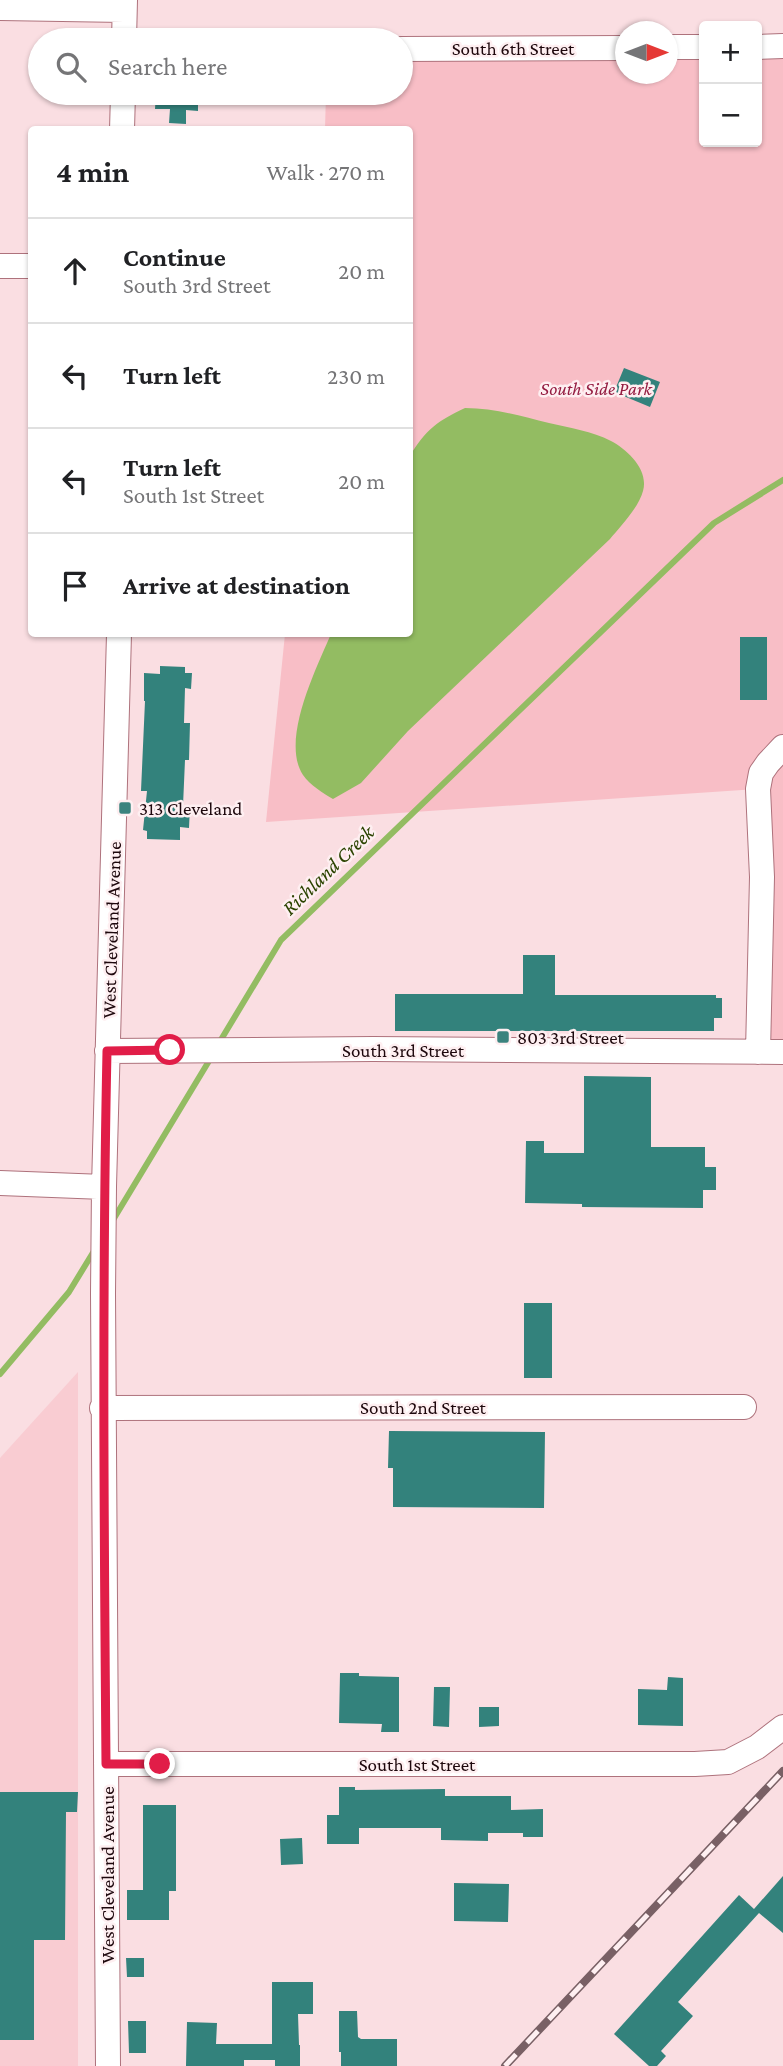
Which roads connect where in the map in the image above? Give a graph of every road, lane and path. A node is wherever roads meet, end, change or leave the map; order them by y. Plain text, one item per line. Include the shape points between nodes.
1 (125, 5) edge
2 (0, 8) edge
3 (124, 28) edge
4 (783, 46) edge
5 (678, 47) edge
6 (699, 47) edge
7 (762, 47) edge
8 (615, 48) edge
9 (413, 49) edge
10 (123, 105) edge
11 (122, 126) edge
12 (0, 266) edge
13 (28, 266) edge
14 (119, 637) edge
15 (783, 747) edge
16 (107, 1051) junction
17 (758, 1052) junction
18 (783, 1052) edge
19 (0, 1183) edge
20 (104, 1192) junction
21 (744, 1407) dead end
22 (102, 1408) junction
23 (783, 1727) edge
24 (106, 1764) junction
25 (108, 2066) edge

1 - 2 street
1 - 3 street
4 - 7 street
5 - 6 street
8 - 9 street, South 6th Street
10 - 11 street
12 - 13 street
14 - 16 street, West Cleveland Avenue
15 - 17 street via 761,773 758,789 762,877
16 - 17 street, South 3rd Street
16 - 20 street, West Cleveland Avenue
17 - 18 street, South 3rd Street
19 - 20 street
20 - 22 street, West Cleveland Avenue
21 - 22 street, South 2nd Street
22 - 24 street, West Cleveland Avenue
23 - 24 street, South 1st Street via 728,1762 695,1764
24 - 25 street, West Cleveland Avenue

